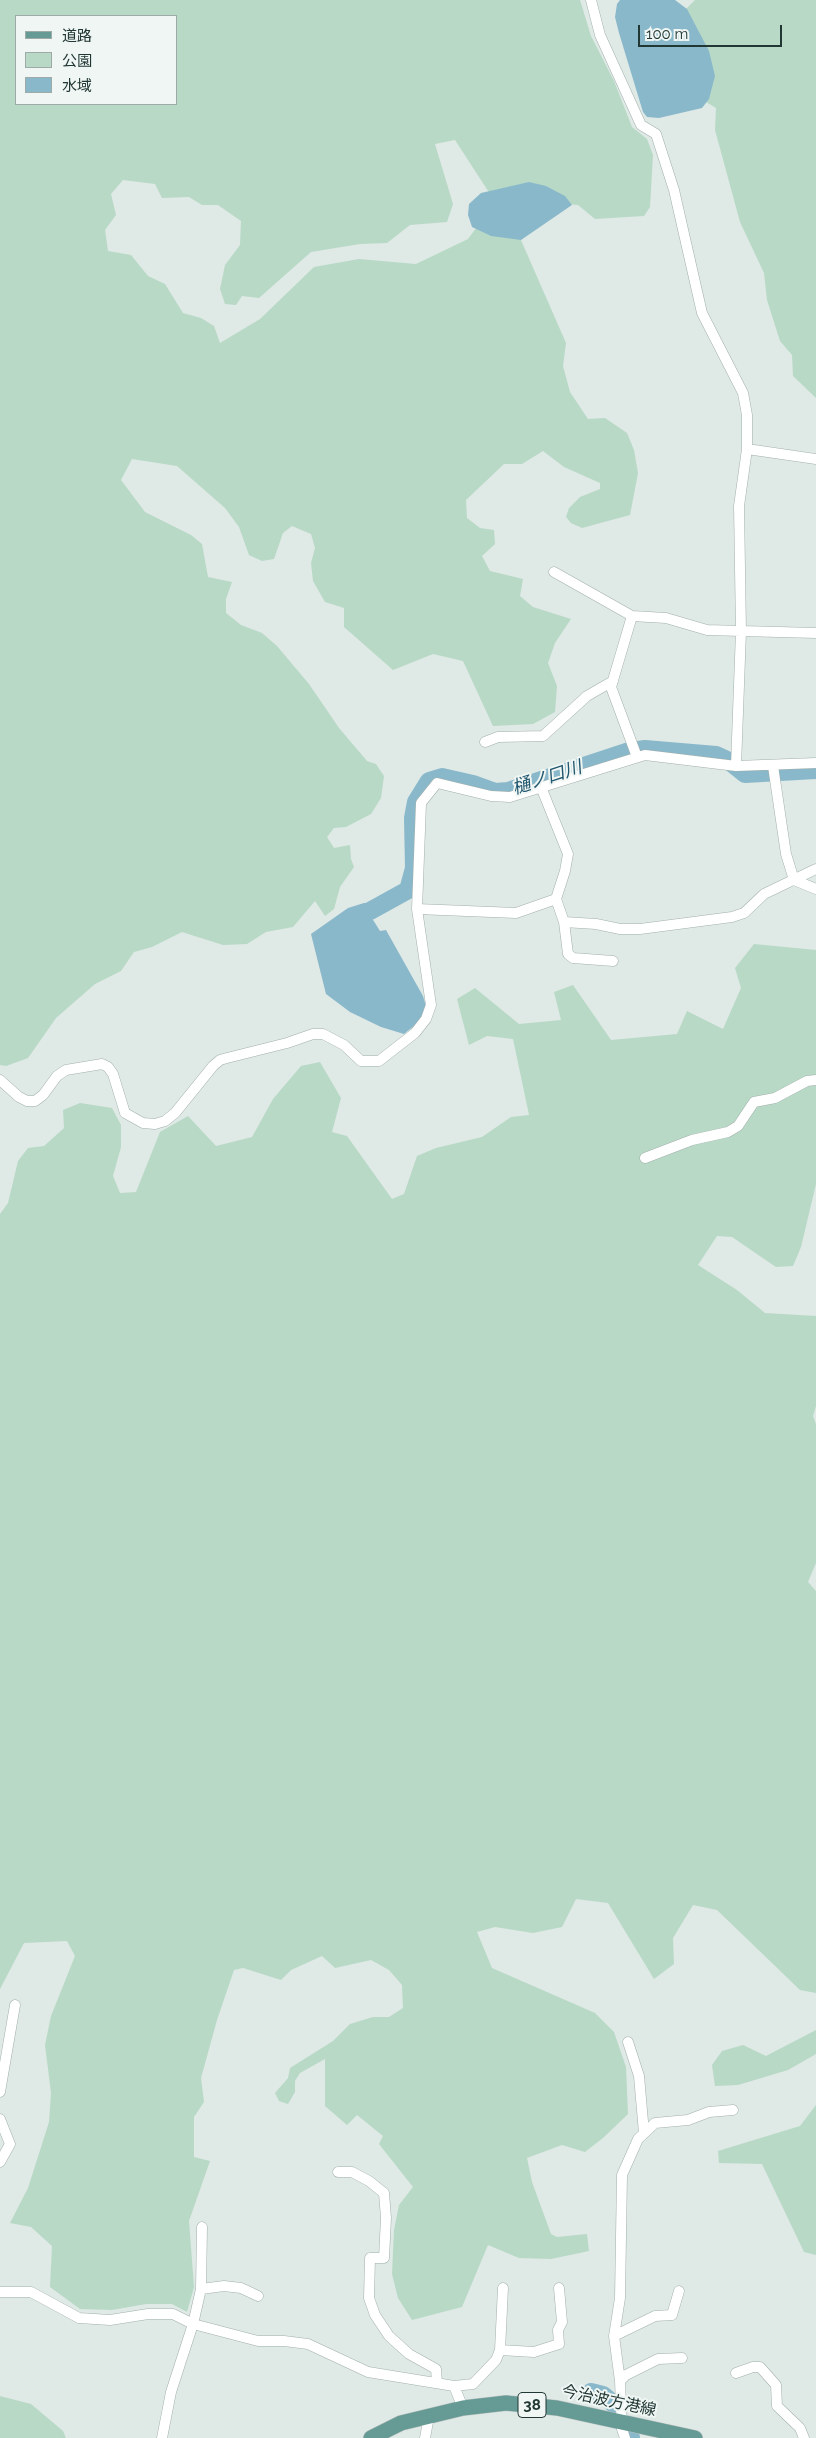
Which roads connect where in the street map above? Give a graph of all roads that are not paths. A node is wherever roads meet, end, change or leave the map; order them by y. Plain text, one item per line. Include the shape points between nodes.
1 (591, 0) edge
2 (747, 449) junction
3 (816, 459) edge
4 (554, 572) dead end
5 (632, 616) junction
6 (740, 631) junction
7 (816, 633) edge
8 (613, 681) junction
9 (485, 742) dead end
10 (637, 757) junction
11 (816, 763) edge
12 (736, 766) junction
13 (773, 766) junction
14 (541, 787) junction
15 (816, 869) edge
16 (794, 880) junction
17 (816, 889) edge
18 (556, 900) junction
19 (417, 909) junction
20 (564, 922) junction
21 (613, 960) dead end
22 (0, 1080) edge
23 (816, 1080) edge
24 (645, 1158) dead end
25 (16, 2005) dead end
26 (628, 2042) dead end
27 (0, 2092) edge
28 (733, 2110) dead end
29 (0, 2119) edge
30 (644, 2133) junction
31 (0, 2162) edge
32 (338, 2172) dead end
33 (202, 2227) dead end
34 (503, 2288) dead end
35 (559, 2288) dead end
36 (202, 2289) junction
37 (679, 2291) dead end
38 (0, 2292) edge
39 (258, 2296) dead end
40 (193, 2324) junction
41 (614, 2336) junction
42 (500, 2350) junction
43 (682, 2358) dead end
44 (736, 2373) dead end
45 (620, 2380) junction
46 (437, 2383) junction
47 (454, 2386) junction
48 (464, 2408) junction
49 (429, 2416) junction
50 (622, 2420) junction
51 (162, 2438) edge
52 (370, 2438) edge
53 (425, 2438) edge
54 (625, 2438) edge
55 (695, 2438) edge
56 (804, 2438) edge

1 - 2 street via 600,35 641,125 656,134 674,190 702,313 743,393
2 - 3 street
2 - 6 street via 739,506
4 - 5 street
5 - 6 street via 666,618 707,630
5 - 8 street
6 - 7 street
6 - 12 street
8 - 9 street via 587,696 542,736 498,737
8 - 10 street via 611,687
10 - 12 street via 645,755
10 - 14 street
11 - 13 street
12 - 13 street
13 - 16 street via 786,854
14 - 18 street via 568,854
14 - 19 street via 510,797 491,796 437,783 422,803
15 - 16 street
16 - 17 street
16 - 20 street via 764,894 744,913 732,917 620,930 596,924
18 - 19 street via 516,913
18 - 20 street
19 - 22 street via 431,1005 426,1019 415,1033 379,1061 361,1061 344,1045 323,1034 227,1058 213,1066 175,1113 154,1124 143,1123 125,1113 113,1074 102,1064 66,1070 35,1101 19,1097
20 - 21 street via 568,954 573,958
23 - 24 street via 807,1080 775,1098 754,1102 738,1126 728,1132 692,1140
25 - 27 street
26 - 30 street via 639,2076
28 - 30 street via 655,2123
29 - 31 street via 10,2144
30 - 41 street via 638,2139 622,2175 620,2298
32 - 46 street via 352,2172 384,2193 384,2258 370,2258 370,2298 375,2315 389,2336 409,2354 436,2369
33 - 36 street
34 - 42 street
35 - 42 street via 562,2322 558,2330 559,2344 534,2352
36 - 39 street via 241,2288
36 - 40 street
37 - 41 street via 672,2315 655,2316
38 - 40 street via 31,2292 79,2318 110,2320 173,2314
40 - 46 street via 258,2342 308,2344 368,2372
40 - 51 street via 171,2392
41 - 45 street
42 - 47 street via 496,2360 473,2384
43 - 45 street via 658,2359
44 - 56 street via 760,2367 776,2386 777,2406 800,2428
45 - 50 street
46 - 47 street
47 - 48 street
48 - 49 main road, 今治波方港線 / 38
48 - 50 main road, 今治波方港線 / 38 via 506,2403
49 - 52 main road, 今治波方港線 / 38 via 401,2423
49 - 53 street
50 - 54 street
50 - 55 main road, 今治波方港線 / 38

